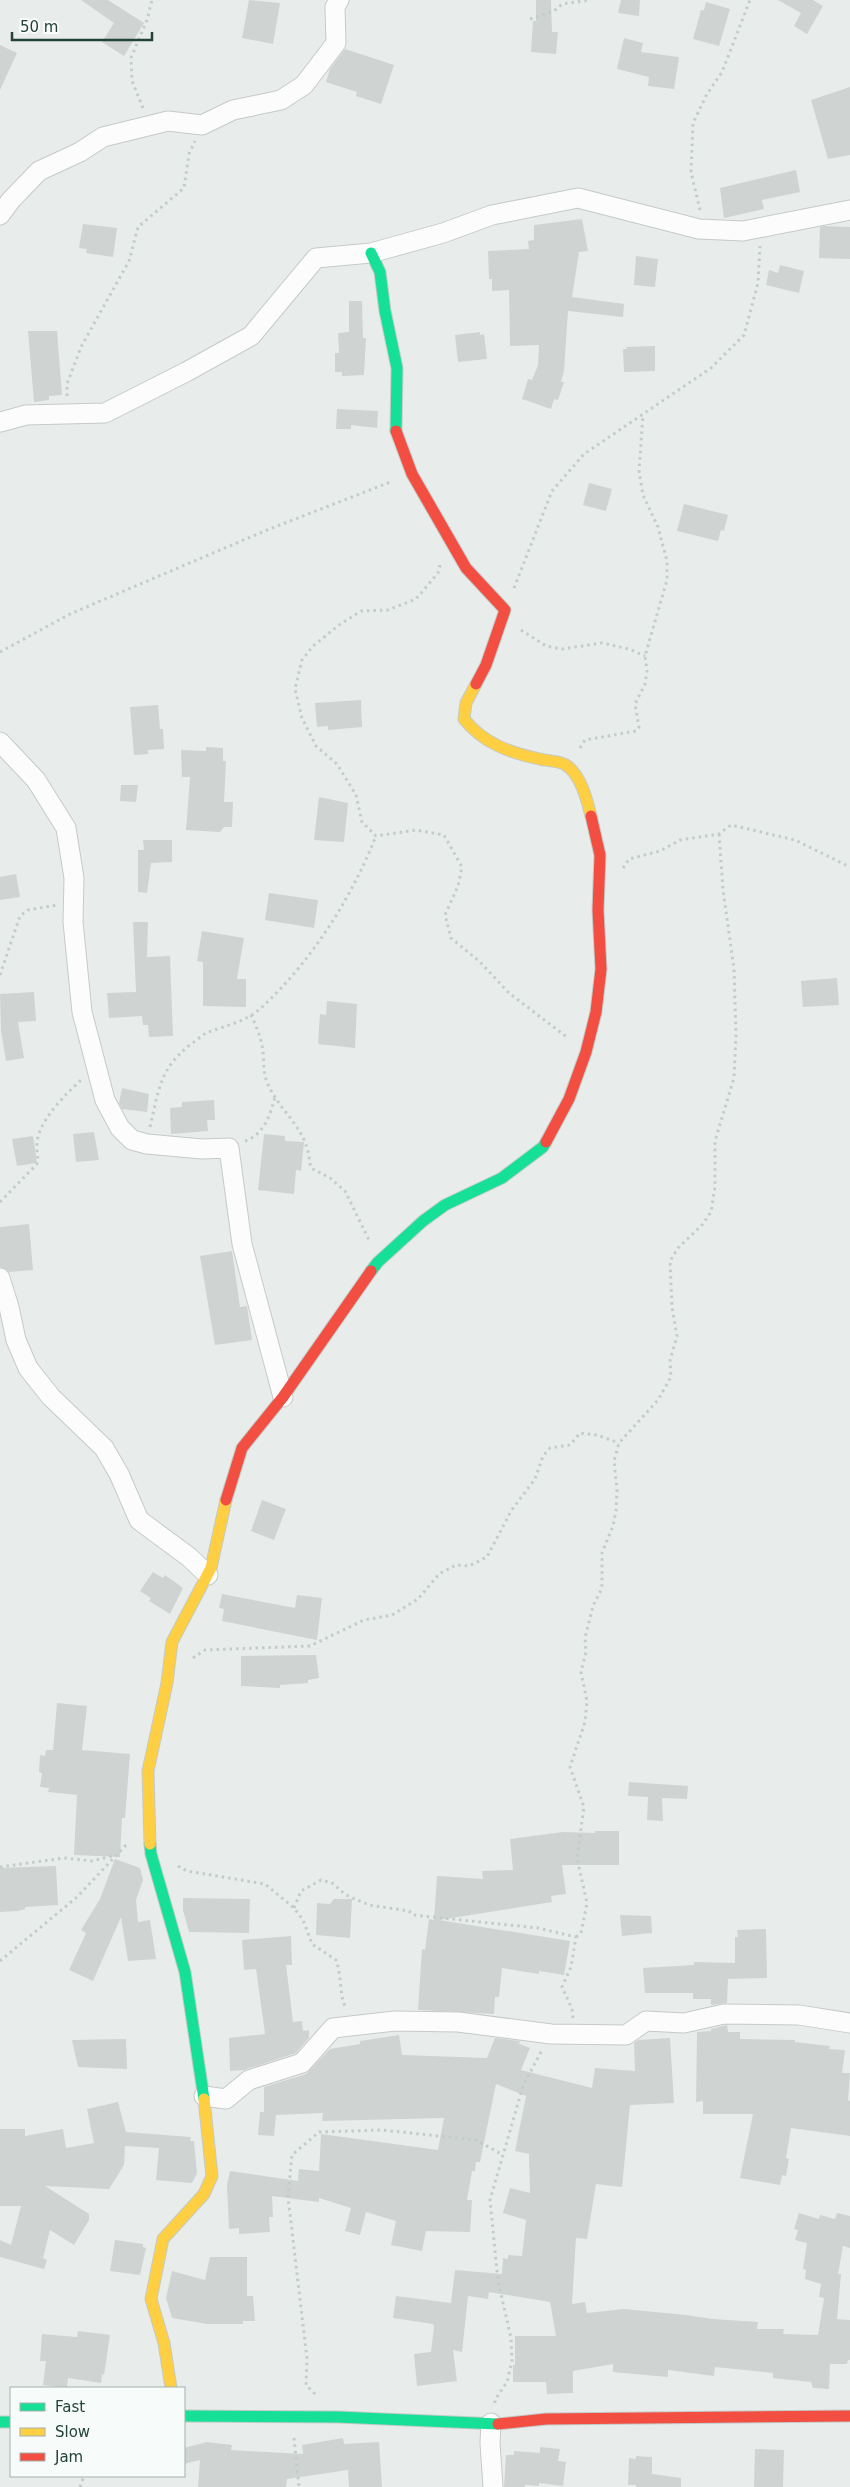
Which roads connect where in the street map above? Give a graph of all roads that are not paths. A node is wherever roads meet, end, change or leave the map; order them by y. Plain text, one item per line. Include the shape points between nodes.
1 (339, 0) edge
2 (850, 210) edge
3 (0, 215) edge
4 (371, 253) junction
5 (0, 422) edge
6 (0, 742) edge
7 (0, 1278) edge
8 (283, 1397) junction
9 (208, 1575) junction
10 (850, 2023) edge
11 (204, 2096) junction
12 (171, 2387) edge
13 (185, 2416) edge
14 (850, 2416) edge
15 (494, 2424) junction
16 (493, 2487) edge

1 - 3 street via 336,7 336,43 304,84 281,100 233,110 202,125 168,121 104,137 38,172
2 - 4 street via 743,232 699,229 578,198 492,215
4 - 5 street via 316,258 251,336 105,413 26,415
4 - 8 street via 380,272 397,368 396,432 412,474 466,568 505,610 486,665 466,702 464,719 475,733 499,747 566,764 584,788 600,855 601,969 596,1012 586,1052 568,1099 543,1147 502,1178 444,1205 378,1262
6 - 8 street via 36,780 66,828 74,878 82,1012 105,1100 120,1128 132,1140 147,1144 229,1148 242,1244
7 - 9 street via 16,1340 28,1368 51,1397 104,1448 139,1520
8 - 9 street via 242,1448
9 - 11 street via 172,1642 148,1771 151,1854 185,1972
10 - 11 street via 799,2015 724,2014 684,2023 646,2021 626,2036 551,2034 458,2022 395,2021 333,2028 302,2063 249,2080 226,2099
11 - 12 street via 212,2176 204,2194 163,2239 151,2299 164,2343
13 - 15 street via 338,2417
14 - 15 street via 546,2419
15 - 16 street via 490,2443

